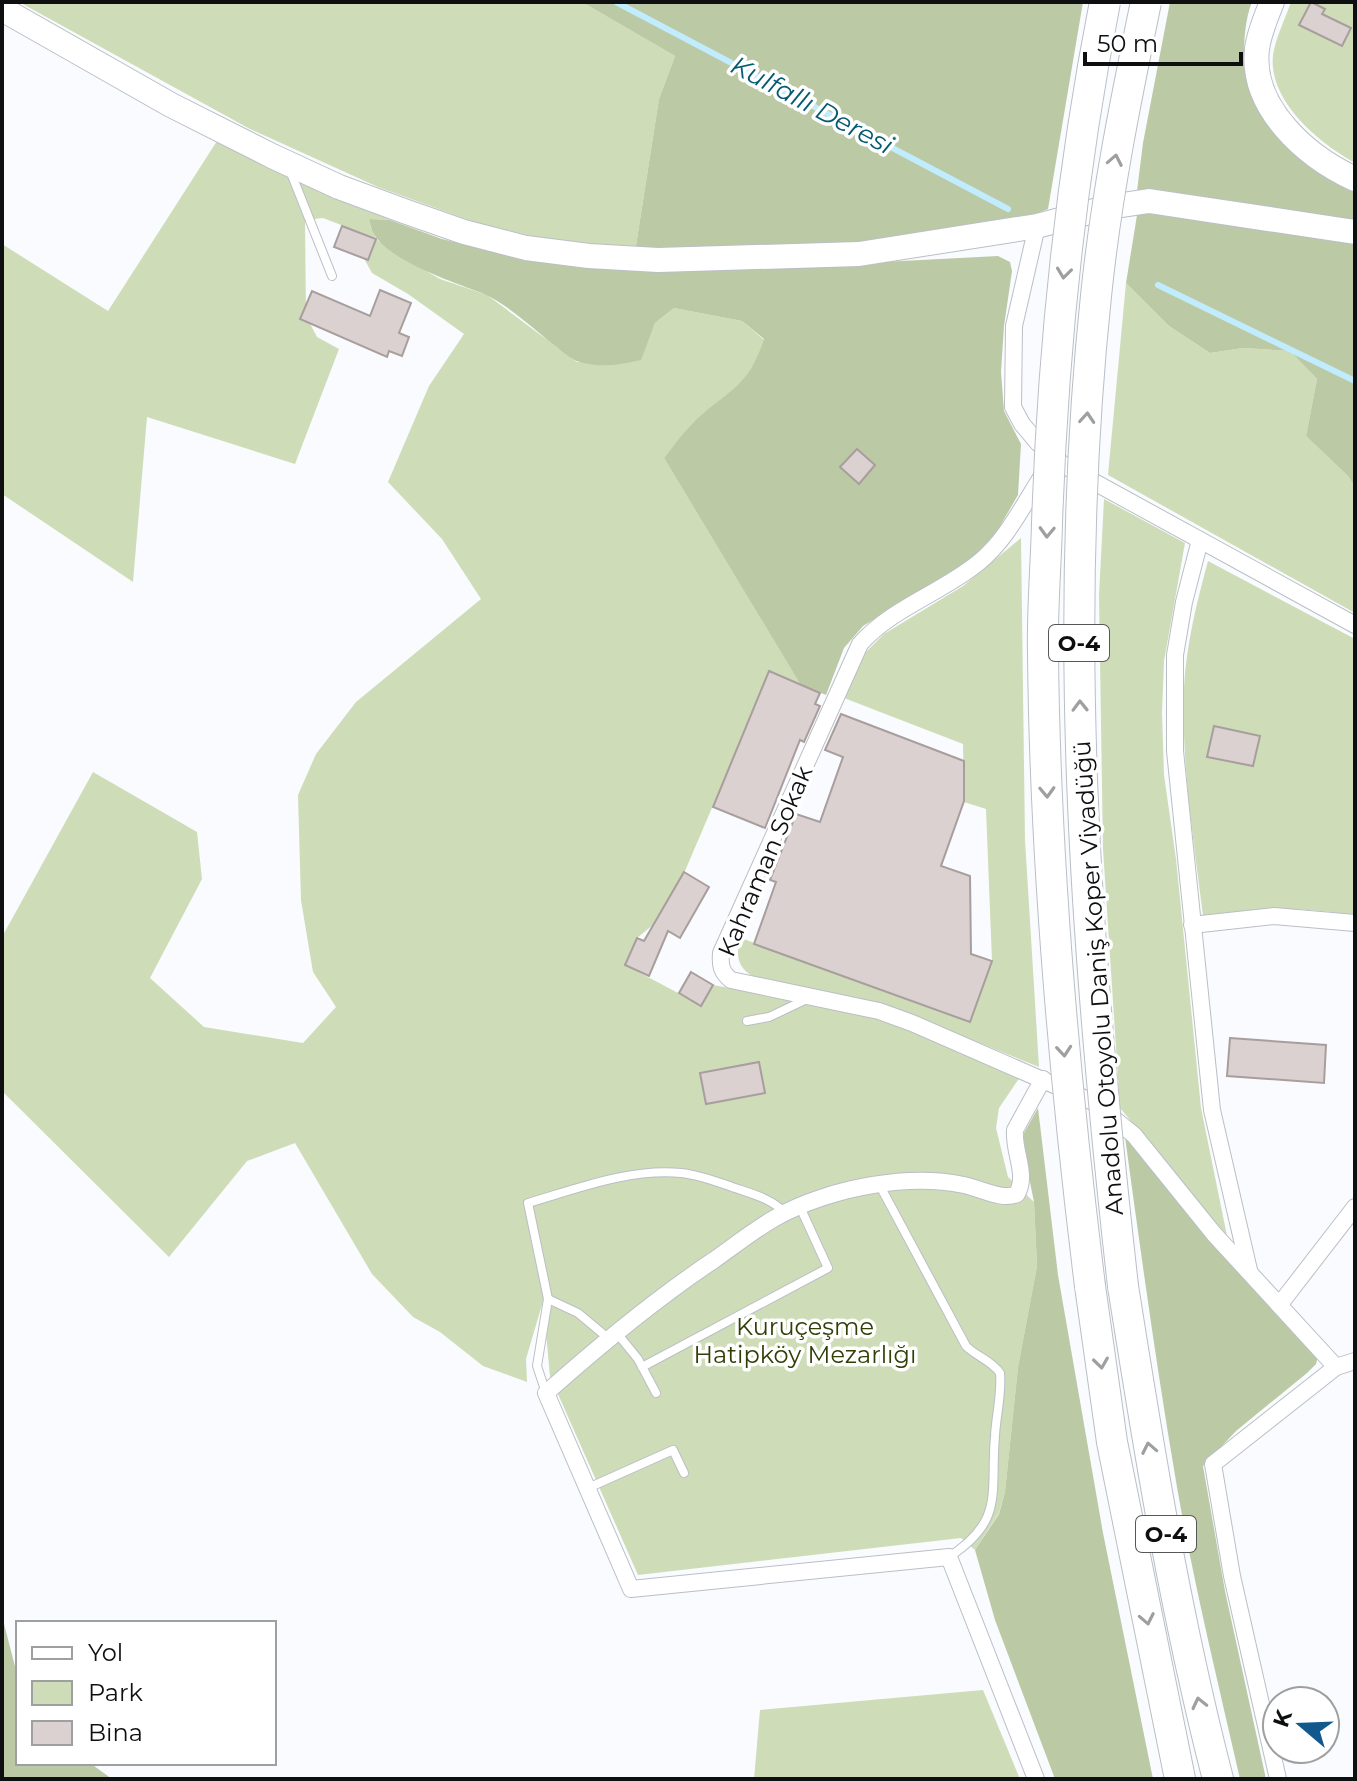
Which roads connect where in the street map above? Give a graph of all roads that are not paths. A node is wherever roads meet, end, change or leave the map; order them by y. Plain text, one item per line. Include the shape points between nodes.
1 (1105, 2) edge
2 (1146, 2) edge
3 (1272, 2) edge
4 (2, 9) edge
5 (288, 163) junction
6 (1355, 179) edge
7 (1037, 226) junction
8 (1355, 232) edge
9 (332, 276) dead end
10 (1054, 457) junction
11 (1200, 540) junction
12 (1355, 625) edge
13 (1355, 923) edge
14 (1192, 925) junction
15 (811, 997) junction
16 (747, 1021) dead end
17 (1043, 1079) junction
18 (879, 1184) junction
19 (1355, 1207) edge
20 (793, 1210) junction
21 (1249, 1272) junction
22 (548, 1299) junction
23 (1280, 1304) junction
24 (612, 1335) junction
25 (1355, 1361) edge
26 (642, 1367) junction
27 (1336, 1367) junction
28 (546, 1393) junction
29 (656, 1393) dead end
30 (684, 1473) dead end
31 (588, 1488) junction
32 (949, 1557) junction
33 (1036, 1779) edge
34 (1180, 1779) edge
35 (1218, 1779) edge
36 (1278, 1779) edge

1 -> 34 highway, Anadolu Otoyolu Daniş Koper Viyadüğü / O-4, bridge via 1077,168 1050,435 1043,650 1048,821 1063,1039 1090,1286 1112,1442
35 -> 2 highway, Anadolu Otoyolu Daniş Koper Viyadüğü / O-4, bridge via 1147,1436 1123,1286 1083,837 1079,649 1085,438 1112,175
3 - 6 street via 1257,49 1266,94 1305,148
4 - 5 street via 171,105
5 - 7 street via 464,232 526,248 589,256 672,260 859,254
5 - 9 lane
7 - 8 street via 1149,201
7 - 10 street via 1014,326 1013,407
10 - 11 street
10 - 15 street, Kahraman Sokak via 996,546 869,633 853,655 721,953 724,975 731,980
11 - 12 street
11 - 14 street via 1184,602 1173,695
13 - 14 street via 1274,916
14 - 21 street via 1212,1110
15 - 16 lane
15 - 17 street, Kahraman Sokak via 879,1011
17 - 18 street via 1015,1130 1022,1177 1017,1194 961,1184
17 - 21 street, Kahraman Sokak via 1093,1102 1134,1135
18 - 20 street
18 - 32 lane via 966,1346 1000,1373 991,1509 979,1533
19 - 23 street
20 - 22 lane via 680,1173 603,1181 528,1203
20 - 24 street via 670,1290
20 - 26 lane via 828,1268
21 - 23 street, Kahraman Sokak
22 - 24 lane
22 - 28 lane via 537,1366
23 - 27 street, Kahraman Sokak
24 - 26 lane
24 - 28 street
25 - 27 street
26 - 29 lane
27 - 36 street via 1213,1464 1232,1576
28 - 31 street
30 - 31 lane via 673,1450
31 - 32 street via 631,1589
32 - 33 street

